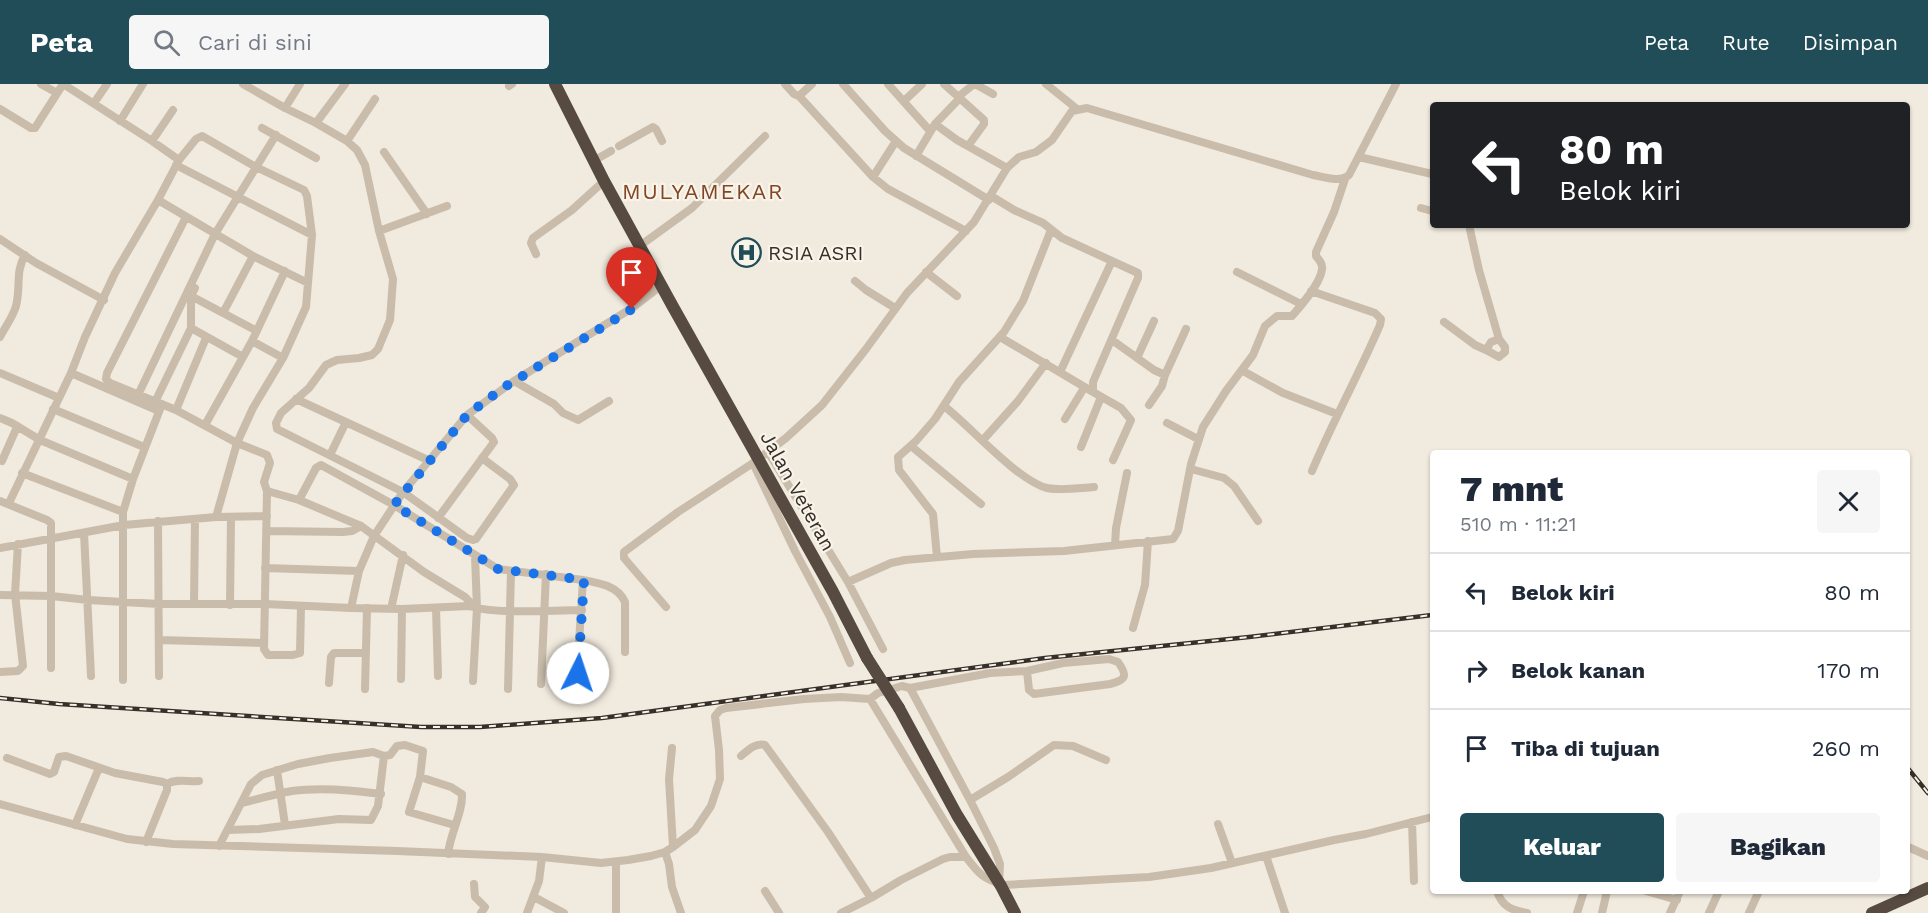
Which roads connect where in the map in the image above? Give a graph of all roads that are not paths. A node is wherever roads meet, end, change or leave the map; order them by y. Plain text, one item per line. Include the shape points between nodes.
1 (41, 84) edge
2 (107, 84) edge
3 (143, 84) edge
4 (243, 84) edge
5 (264, 84) edge
6 (300, 84) edge
7 (345, 84) edge
8 (555, 84) edge
9 (785, 84) edge
10 (812, 84) edge
11 (843, 84) edge
12 (888, 84) edge
13 (922, 84) edge
14 (944, 84) edge
15 (974, 84) edge
16 (1046, 84) edge
17 (1396, 84) edge
18 (57, 93) junction
19 (259, 93) junction
20 (993, 94) dead end
21 (799, 96) junction
22 (959, 98) junction
23 (375, 99) dead end
24 (904, 101) junction
25 (94, 103) junction
26 (285, 108) junction
27 (0, 109) edge
28 (1077, 109) junction
29 (173, 110) dead end
30 (120, 121) junction
31 (316, 123) junction
32 (261, 128) dead end
33 (933, 128) junction
34 (276, 135) junction
35 (765, 136) dead end
36 (152, 141) junction
37 (347, 141) junction
38 (662, 141) dead end
39 (896, 141) junction
40 (968, 146) junction
41 (384, 152) dead end
42 (916, 156) junction
43 (1359, 157) junction
44 (316, 158) dead end
45 (595, 160) junction
46 (178, 163) junction
47 (256, 167) junction
48 (1007, 168) junction
49 (1430, 174) edge
50 (873, 177) junction
51 (1346, 179) junction
52 (604, 181) junction
53 (237, 197) junction
54 (990, 198) junction
55 (158, 200) junction
56 (447, 206) dead end
57 (1421, 208) dead end
58 (1430, 210) edge
59 (427, 214) junction
60 (186, 217) junction
61 (1470, 228) edge
62 (1051, 230) junction
63 (379, 231) junction
64 (966, 231) junction
65 (217, 235) junction
66 (312, 235) junction
67 (0, 239) edge
68 (641, 245) junction
69 (536, 254) dead end
70 (25, 255) junction
71 (253, 256) junction
72 (1112, 261) junction
73 (285, 271) junction
74 (926, 272) junction
75 (1237, 272) dead end
76 (855, 281) dead end
77 (308, 282) junction
78 (662, 285) junction
79 (1311, 291) junction
80 (191, 296) junction
81 (957, 296) dead end
82 (104, 300) junction
83 (1301, 304) junction
84 (895, 308) junction
85 (223, 313) junction
86 (1155, 321) dead end
87 (1444, 322) dead end
88 (191, 328) junction
89 (1186, 329) dead end
90 (257, 331) junction
91 (0, 337) edge
92 (1000, 337) junction
93 (206, 338) junction
94 (1499, 339) junction
95 (1112, 340) junction
96 (252, 341) junction
97 (1486, 350) junction
98 (243, 357) junction
99 (283, 358) junction
100 (1137, 358) junction
101 (1046, 363) junction
102 (1243, 371) junction
103 (1060, 372) junction
104 (0, 373) edge
105 (71, 373) junction
106 (1165, 375) junction
107 (514, 381) junction
108 (1084, 387) junction
109 (138, 395) junction
110 (1097, 395) junction
111 (59, 398) junction
112 (296, 399) junction
113 (609, 401) dead end
114 (944, 405) junction
115 (1149, 405) dead end
116 (159, 406) junction
117 (53, 409) junction
118 (176, 410) junction
119 (1337, 414) junction
120 (467, 415) junction
121 (0, 418) edge
122 (1065, 419) dead end
123 (345, 422) junction
124 (1167, 423) dead end
125 (205, 425) junction
126 (17, 427) junction
127 (1198, 439) junction
128 (39, 440) junction
129 (983, 440) junction
130 (237, 443) junction
131 (911, 446) junction
132 (144, 447) junction
133 (1081, 447) dead end
134 (330, 455) junction
135 (482, 458) junction
136 (760, 458) junction
137 (1113, 459) dead end
138 (2, 461) dead end
139 (430, 461) junction
140 (1191, 469) junction
141 (1312, 471) dead end
142 (22, 473) junction
143 (1127, 473) dead end
144 (133, 478) junction
145 (1094, 487) dead end
146 (267, 491) junction
147 (404, 492) junction
148 (299, 500) junction
149 (3, 503) edge
150 (981, 504) dead end
151 (394, 505) junction
152 (123, 512) junction
153 (267, 516) junction
154 (216, 517) junction
155 (231, 517) junction
156 (438, 518) junction
157 (195, 520) junction
158 (158, 521) junction
159 (1258, 521) dead end
160 (124, 525) junction
161 (361, 526) junction
162 (267, 531) junction
163 (84, 533) junction
164 (374, 536) junction
165 (51, 537) junction
166 (18, 544) junction
167 (1148, 544) junction
168 (1115, 545) junction
169 (0, 548) edge
170 (403, 555) junction
171 (475, 556) junction
172 (937, 557) junction
173 (265, 568) junction
174 (359, 571) junction
175 (511, 571) junction
176 (546, 574) junction
177 (584, 580) junction
178 (848, 582) junction
179 (15, 594) junction
180 (0, 595) edge
181 (51, 596) junction
182 (88, 600) junction
183 (123, 601) junction
184 (159, 604) junction
185 (194, 604) junction
186 (265, 604) junction
187 (230, 605) junction
188 (301, 606) junction
189 (473, 607) junction
190 (351, 608) junction
191 (367, 608) junction
192 (436, 608) junction
193 (666, 608) dead end
194 (391, 609) junction
195 (402, 609) junction
196 (510, 610) junction
197 (543, 610) junction
198 (582, 610) junction
199 (1132, 628) dead end
200 (159, 640) junction
201 (264, 643) junction
202 (883, 649) dead end
203 (625, 652) dead end
204 (366, 653) junction
205 (850, 663) dead end
206 (51, 668) dead end
207 (1027, 671) junction
208 (0, 672) edge
209 (578, 673) dead end
210 (91, 675) dead end
211 (159, 676) dead end
212 (438, 676) dead end
213 (401, 679) dead end
214 (123, 680) dead end
215 (473, 681) dead end
216 (329, 682) dead end
217 (541, 684) dead end
218 (910, 688) junction
219 (365, 689) dead end
220 (508, 689) dead end
221 (870, 699) junction
222 (672, 748) dead end
223 (384, 756) junction
224 (741, 756) dead end
225 (7, 759) dead end
226 (1106, 760) dead end
227 (99, 768) junction
228 (277, 770) junction
229 (420, 777) junction
230 (199, 781) dead end
231 (167, 784) junction
232 (281, 793) junction
233 (381, 794) junction
234 (970, 800) junction
235 (242, 803) junction
236 (0, 804) edge
237 (1430, 818) edge
238 (1412, 822) junction
239 (1218, 824) dead end
240 (75, 825) junction
241 (285, 825) junction
242 (454, 825) junction
243 (228, 830) junction
244 (146, 842) junction
245 (219, 846) junction
246 (1910, 848) edge
247 (669, 849) junction
248 (448, 854) junction
249 (1928, 855) edge
250 (1266, 856) junction
251 (542, 857) junction
252 (966, 857) junction
253 (616, 862) junction
254 (1232, 863) junction
255 (1414, 881) dead end
256 (999, 883) junction
257 (474, 884) dead end
258 (1928, 888) edge
259 (765, 891) dead end
260 (1498, 894) edge
261 (1583, 894) edge
262 (1606, 894) edge
263 (1718, 894) edge
264 (1758, 894) edge
265 (1678, 895) edge
266 (1928, 896) edge
267 (534, 897) junction
268 (871, 898) junction
269 (1013, 912) edge
270 (481, 913) edge
271 (527, 913) edge
272 (564, 913) edge
273 (616, 913) edge
274 (681, 913) edge
275 (779, 913) edge
276 (841, 913) edge
277 (1286, 913) edge
278 (1527, 913) edge
279 (1577, 913) edge
280 (1602, 913) edge
281 (1670, 913) edge
282 (1709, 913) edge
283 (1749, 913) edge
284 (1872, 913) edge
285 (1892, 913) edge

1 - 18 street
2 - 25 street
3 - 30 street
4 - 19 street
5 - 19 street
6 - 26 street
7 - 31 street
8 - 45 highway, Jalan Veteran
9 - 21 street
10 - 21 street
11 - 39 street
12 - 24 street
13 - 24 street
14 - 22 street
15 - 20 street
15 - 22 street
16 - 28 street
17 - 43 street
18 - 25 street via 63,84
18 - 27 street via 35,128
19 - 26 street
21 - 50 street
22 - 33 street
22 - 40 street via 984,122
23 - 37 street
24 - 33 street
25 - 30 street
26 - 31 street
28 - 48 street via 1052,140 1036,152 1018,157
28 - 51 street via 1087,108 1313,175
29 - 36 street
30 - 36 street
31 - 37 street
32 - 34 street
33 - 40 street
33 - 42 street
34 - 44 street
34 - 47 street
35 - 68 street via 692,208
36 - 46 street
37 - 63 street via 365,165
38 - 45 street via 653,127
39 - 42 street
39 - 50 street
40 - 48 street
41 - 59 street
42 - 54 street
43 - 49 street
43 - 51 street
45 - 52 highway, Jalan Veteran
46 - 47 street via 202,136
46 - 53 street
46 - 55 street
47 - 53 street
47 - 66 street via 302,188
48 - 54 street
50 - 64 street
51 - 79 street via 1316,252 1322,267
52 - 68 highway, Jalan Veteran
52 - 69 street via 533,238
53 - 65 street
53 - 66 street
54 - 62 street
54 - 64 street
55 - 60 street
55 - 82 street
56 - 59 street
57 - 58 street
59 - 63 street
60 - 65 street
60 - 109 street via 106,374 110,383
61 - 94 street
62 - 72 street
62 - 92 street via 1023,301
63 - 112 street via 393,287 384,337 372,355 326,365
64 - 74 street
65 - 71 street
65 - 80 street
65 - 109 street
66 - 77 street
67 - 70 street
68 - 78 highway, Jalan Veteran
70 - 82 street
70 - 91 street via 18,269 16,306
71 - 73 street
71 - 85 street
72 - 95 street via 1138,275
72 - 103 street
73 - 77 street
73 - 90 street
74 - 81 street
74 - 84 street
75 - 83 street
76 - 84 street
77 - 99 street via 306,307
78 - 107 street via 632,309
78 - 136 highway, Jalan Veteran
79 - 83 street
79 - 119 street via 1376,313 1381,319
80 - 85 street
80 - 88 street
82 - 105 street
83 - 102 street via 1292,315 1277,316 1265,326
84 - 136 street via 828,397
85 - 90 street
86 - 100 street
87 - 97 street
88 - 93 street
88 - 116 street
89 - 106 street
90 - 96 street
92 - 101 street
92 - 114 street via 967,372
93 - 98 street
93 - 118 street
94 - 97 street
94 - 97 street via 1505,352 1502,356 1496,357
95 - 100 street
95 - 110 street via 1096,370 1093,382
96 - 98 street
96 - 99 street
98 - 125 street
99 - 130 street
100 - 106 street
101 - 103 street
101 - 129 street
102 - 119 street via 1283,393
102 - 127 street via 1226,391
103 - 108 street
104 - 111 street
105 - 111 street
105 - 116 street
106 - 115 street
107 - 113 street via 575,420
107 - 120 street
108 - 110 street
108 - 122 street
109 - 116 street
110 - 133 street
110 - 137 street via 1121,408 1131,420
111 - 117 street
112 - 123 street
112 - 134 street via 281,413 277,429
114 - 129 street
114 - 131 street
116 - 118 street
116 - 132 street
117 - 128 street
117 - 132 street
118 - 125 street
119 - 141 street
120 - 135 street via 493,441
120 - 139 street
121 - 126 street
123 - 134 street
123 - 139 street
124 - 127 street
125 - 130 street
126 - 128 street
126 - 138 street
127 - 140 street
128 - 142 street
128 - 144 street
129 - 145 street via 1021,475 1045,488
130 - 146 street via 269,458 264,482
130 - 154 street
131 - 150 street
131 - 172 street via 898,457 899,470 933,514
132 - 144 street
134 - 147 street
135 - 156 street
135 - 156 street via 514,485 476,539 467,538
136 - 178 street
136 - 193 street via 624,552 624,558
136 - 205 street via 795,551
136 - 256 highway, Jalan Veteran, bridge via 867,658
139 - 147 street
140 - 159 street via 1224,478
140 - 167 street via 1177,536
142 - 149 street
142 - 152 street
143 - 168 street
144 - 152 street
146 - 148 street
146 - 153 street
147 - 151 street
147 - 156 street
148 - 151 street via 321,465
148 - 161 street
149 - 165 street via 50,521
151 - 164 street
151 - 171 street
152 - 160 street
153 - 155 street
153 - 162 street
154 - 155 street
154 - 157 street
155 - 187 street
157 - 158 street
157 - 185 street
158 - 160 street
158 - 184 street
160 - 163 street
160 - 183 street
161 - 162 street via 343,532
161 - 164 street
162 - 173 street
163 - 165 street
163 - 182 street
164 - 170 street
164 - 174 street
165 - 166 street
165 - 181 street
166 - 169 street
166 - 179 street
167 - 168 street
167 - 199 street via 1146,577
168 - 172 street
170 - 189 street via 465,597
170 - 194 street
171 - 175 street via 498,569
171 - 189 street
172 - 178 street via 891,562
173 - 174 street
173 - 186 street
174 - 190 street
175 - 176 street
175 - 196 street
176 - 177 street
176 - 197 street
177 - 198 street
177 - 203 street via 604,584 624,598
178 - 202 street
179 - 180 street
179 - 181 street
179 - 208 street via 23,666 18,671
181 - 182 street
181 - 206 street
182 - 183 street
182 - 210 street
183 - 184 street
183 - 214 street
184 - 185 street
184 - 200 street
185 - 187 street
186 - 187 street
186 - 188 street
186 - 201 street
188 - 190 street
188 - 201 street via 300,653 268,655
189 - 192 street
189 - 196 street
189 - 215 street
190 - 191 street
191 - 194 street
191 - 204 street
192 - 195 street
192 - 212 street
194 - 195 street
195 - 213 street
196 - 197 street
196 - 220 street
197 - 198 street
197 - 217 street
198 - 209 street
200 - 201 street
200 - 211 street
204 - 216 street via 332,654
204 - 219 street
207 - 207 street via 1029,690 1034,694 1110,684 1125,677 1118,662 1109,659
207 - 218 street
218 - 221 street via 902,686
218 - 234 street
221 - 247 street via 804,699 720,710 715,716 720,767 716,796 699,825
221 - 252 street
222 - 247 street
223 - 228 street via 373,752
223 - 229 street via 397,746 421,749 424,755
223 - 233 street
224 - 268 street via 765,745
225 - 227 street via 50,774 59,758 66,756
226 - 234 street via 1073,746 1054,745
227 - 231 street
227 - 240 street
228 - 232 street
228 - 235 street via 256,778
229 - 242 street via 462,794
229 - 242 street via 409,812
230 - 231 street via 176,780
231 - 244 street
232 - 233 street via 330,789
232 - 235 street
232 - 241 street
233 - 241 street via 371,820
234 - 256 street via 1000,864
235 - 243 street
236 - 240 street
237 - 238 street
238 - 250 street
238 - 255 street
239 - 254 street
240 - 244 street
241 - 243 street
242 - 248 street
243 - 245 street
244 - 245 street
245 - 248 street
246 - 249 street
247 - 253 street
247 - 274 street via 672,887
248 - 251 street
250 - 254 street
250 - 277 street
251 - 253 street
251 - 267 street
252 - 256 street via 979,875
252 - 268 street via 943,859
253 - 273 street
254 - 256 street via 1149,877
256 - 269 highway, Jalan Veteran
257 - 270 street via 474,896 485,907
258 - 284 highway
259 - 275 street
260 - 278 street via 1508,908
261 - 279 street
262 - 280 street
263 - 282 street
264 - 283 street
265 - 281 street
266 - 285 highway
267 - 271 street
267 - 272 street
268 - 276 street

